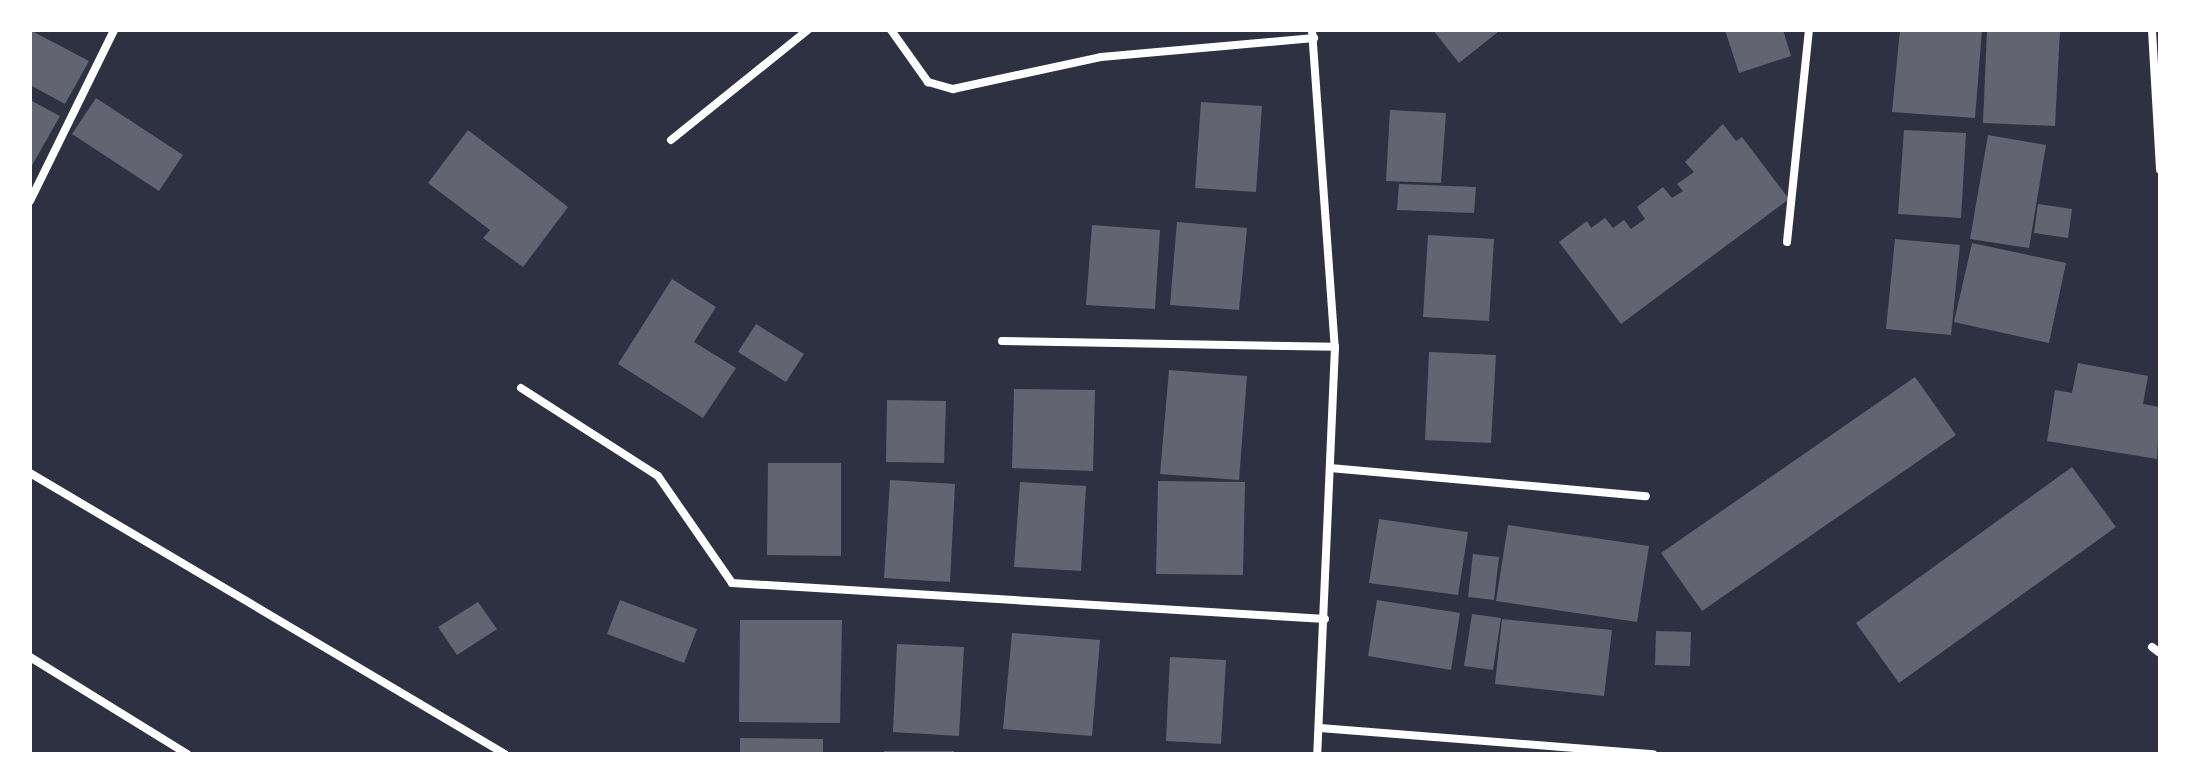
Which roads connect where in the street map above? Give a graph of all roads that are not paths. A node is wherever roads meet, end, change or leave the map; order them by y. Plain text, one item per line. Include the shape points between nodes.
1 (114, 30) edge
2 (808, 30) edge
3 (891, 30) edge
4 (1809, 30) edge
5 (2152, 30) edge
6 (1313, 34) edge
7 (671, 140) dead end
8 (2160, 170) edge
9 (30, 201) edge
10 (1787, 242) dead end
11 (1002, 341) dead end
12 (1335, 347) junction
13 (521, 388) dead end
14 (1330, 468) junction
15 (30, 473) edge
16 (1646, 496) dead end
17 (1325, 619) junction
18 (2152, 647) dead end
19 (2160, 653) edge
20 (30, 657) edge
21 (1320, 728) junction
22 (187, 754) edge
23 (505, 754) edge
24 (1317, 754) edge
25 (1653, 754) edge

1 - 9 street
2 - 7 street
3 - 6 street via 928,82 953,89 1116,55
4 - 10 street
5 - 8 street via 2151,109
6 - 12 street
11 - 12 street
12 - 14 street
13 - 17 street via 658,476 732,583
14 - 16 street
14 - 17 street
15 - 23 street
17 - 21 street
18 - 19 street
20 - 22 street
21 - 24 street
21 - 25 street

